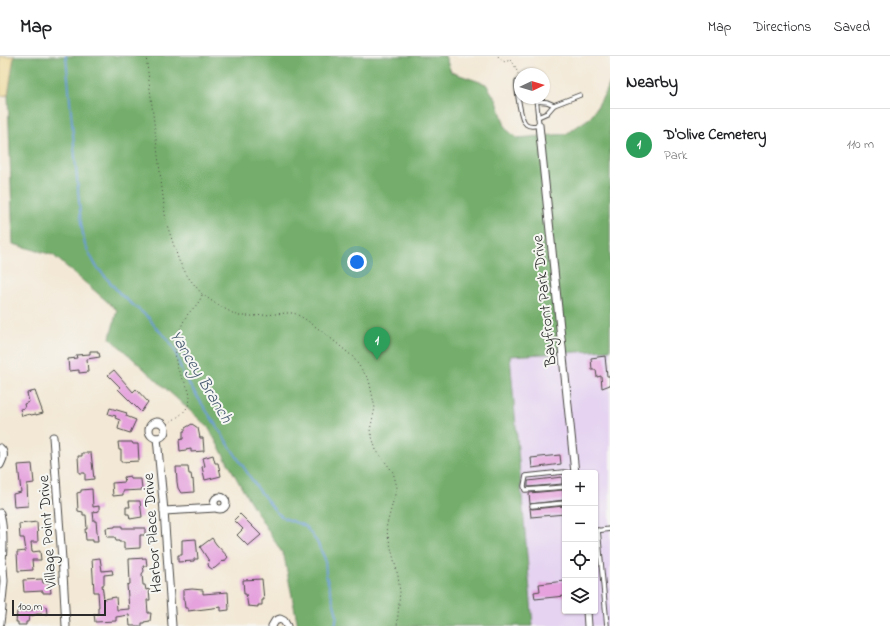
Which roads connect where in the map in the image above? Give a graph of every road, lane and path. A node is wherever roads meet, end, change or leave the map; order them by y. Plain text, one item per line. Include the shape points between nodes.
1 (146, 56) edge
2 (498, 56) edge
3 (512, 56) edge
4 (510, 60) junction
5 (516, 68) edge
6 (580, 95) dead end
7 (550, 103) edge
8 (519, 104) edge
9 (536, 104) edge
10 (554, 105) junction
11 (538, 117) junction
12 (538, 125) junction
13 (202, 294) junction
14 (164, 426) junction
15 (53, 437) dead end
16 (157, 438) junction
17 (0, 448) edge
18 (0, 465) edge
19 (575, 470) edge
20 (562, 472) edge
21 (562, 487) edge
22 (562, 503) edge
23 (532, 506) dead end
24 (216, 508) dead end
25 (164, 511) junction
26 (0, 513) edge
27 (610, 529) edge
28 (598, 530) edge
29 (597, 542) edge
30 (2, 562) junction
31 (0, 572) edge
32 (0, 592) edge
33 (2, 601) junction
34 (587, 614) edge
35 (0, 622) edge
36 (66, 626) edge
37 (172, 626) edge
38 (272, 626) edge
39 (287, 626) edge
40 (396, 626) edge
41 (588, 626) edge
42 (607, 626) edge

1 - 13 path via 166,222 179,262
2 - 4 path via 502,61
3 - 4 path
4 - 5 path
6 - 10 lane
7 - 10 lane
8 - 12 lane via 522,120 526,125
9 - 11 lane
10 - 11 lane via 547,113
11 - 12 lane
12 - 19 street, Bayfront Park Drive
13 - 14 path via 196,307 183,322 176,350 176,362 190,394 188,404 182,414
13 - 40 path via 238,316 294,313 327,334 353,357 368,380 375,408 370,430 376,450 393,472 397,487 386,528 400,592
14 - 16 street via 164,434
14 - 16 street, Harbor Place Drive via 157,422 150,425 150,435
15 - 36 street, Village Point Drive
16 - 25 street, Harbor Place Drive
17 - 18 street via 4,458
20 - 21 lane via 526,476 524,486 525,490
22 - 23 lane
24 - 25 street
25 - 37 street, Harbor Place Drive
26 - 30 street
27 - 28 lane
29 - 42 lane
30 - 31 street
30 - 33 street
32 - 33 street
33 - 35 street
34 - 41 street
38 - 39 street via 280,619

